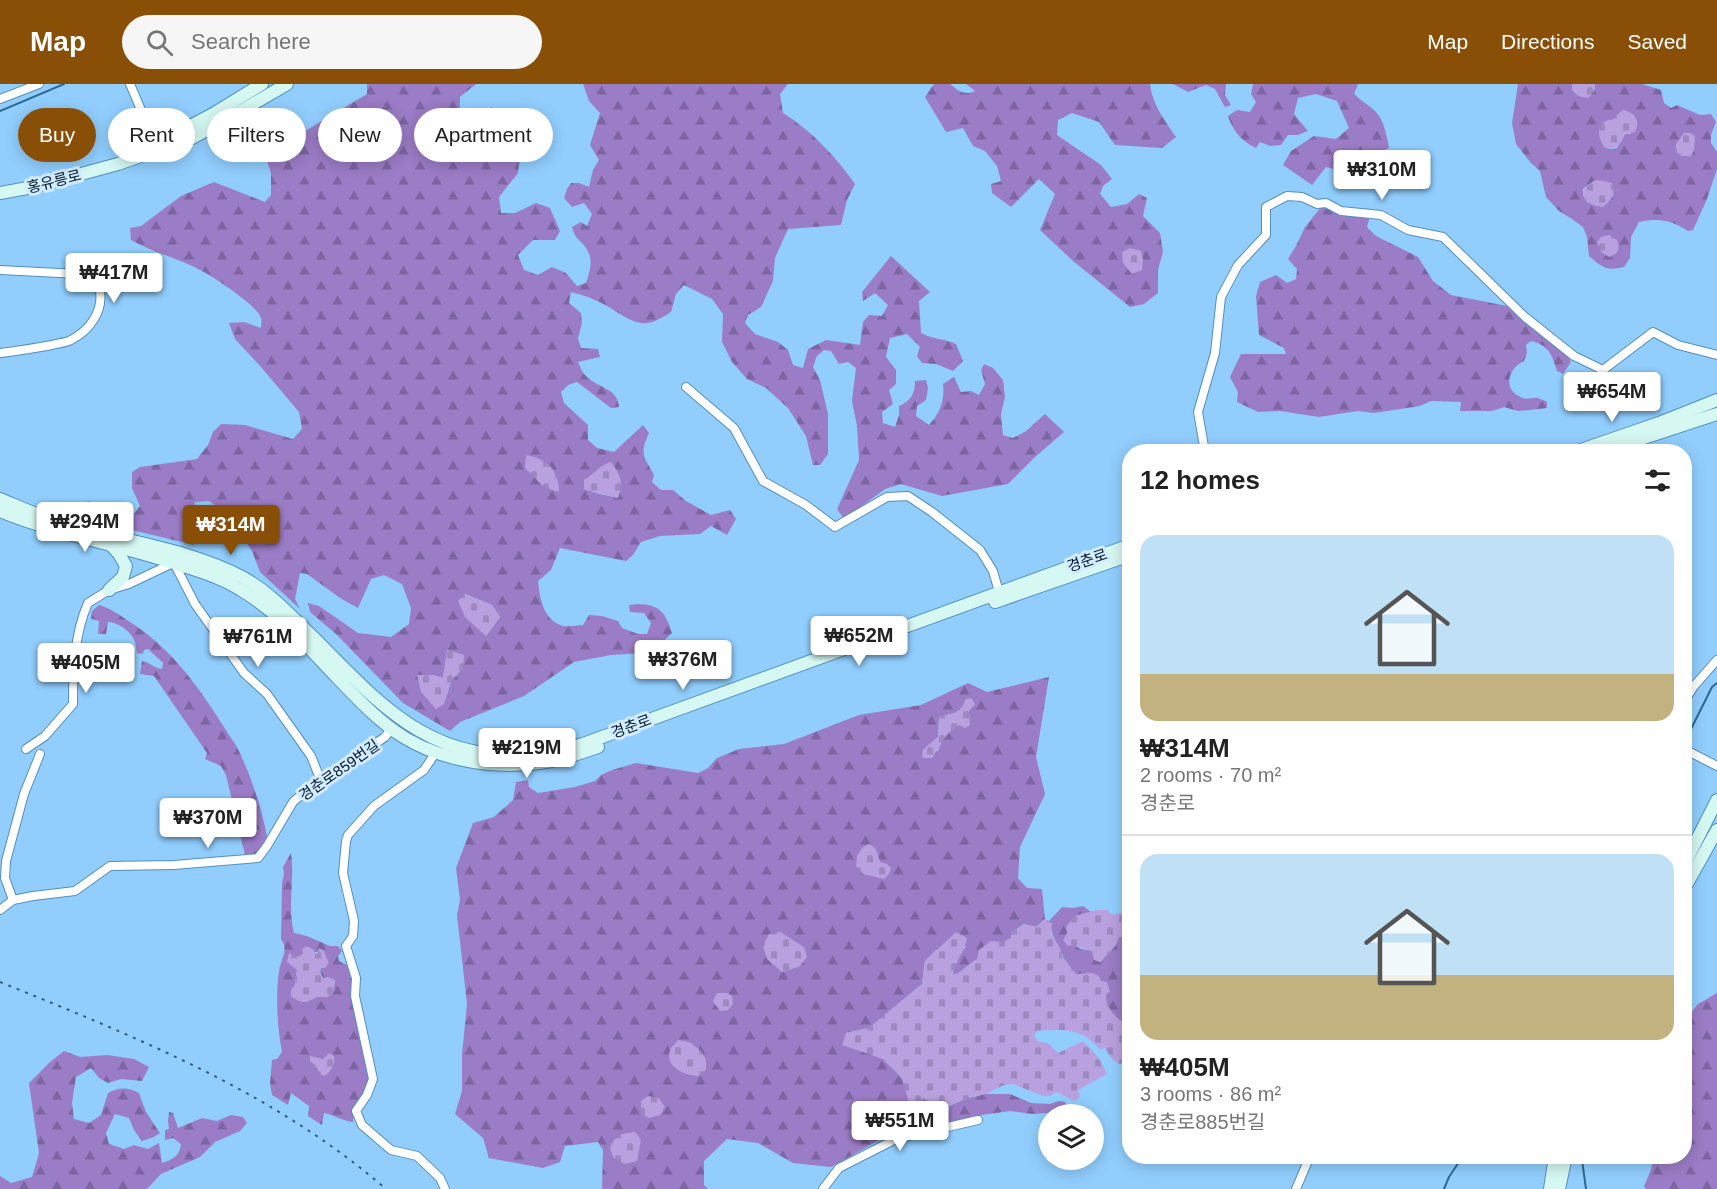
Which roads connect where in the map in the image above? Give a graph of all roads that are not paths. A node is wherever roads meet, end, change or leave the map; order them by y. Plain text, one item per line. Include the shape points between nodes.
1 (39, 84) edge
2 (130, 84) edge
3 (262, 84) edge
4 (287, 84) edge
5 (0, 99) edge
6 (140, 108) edge
7 (195, 124) edge
8 (195, 136) edge
9 (124, 162) edge
10 (0, 193) edge
11 (0, 270) edge
12 (0, 353) edge
13 (1717, 356) edge
14 (686, 387) dead end
15 (1717, 400) edge
16 (1717, 414) edge
17 (1204, 444) edge
18 (1598, 444) edge
19 (1625, 444) edge
20 (0, 499) edge
21 (0, 511) edge
22 (110, 544) junction
23 (1122, 548) edge
24 (176, 558) junction
25 (1122, 558) edge
26 (109, 590) junction
27 (999, 592) junction
28 (1717, 660) edge
29 (1692, 689) edge
30 (392, 728) junction
31 (26, 749) dead end
32 (436, 752) junction
33 (1692, 753) edge
34 (40, 754) dead end
35 (1717, 766) edge
36 (321, 781) junction
37 (1717, 800) edge
38 (1717, 830) edge
39 (1692, 849) edge
40 (1692, 875) edge
41 (13, 900) junction
42 (0, 910) edge
43 (978, 1120) dead end
44 (1307, 1164) edge
45 (1554, 1164) edge
46 (1564, 1164) edge
47 (825, 1188) edge
48 (444, 1189) edge
49 (1296, 1189) edge
50 (1550, 1189) edge
51 (1559, 1189) edge

1 - 5 street
2 - 6 street
3 - 7 street, 홍유릉로
4 - 8 street, 홍유릉로
9 - 10 street, 홍유릉로
11 - 12 street via 79,274 99,291 102,302 87,329 69,341
13 - 17 street via 1678,345 1653,332 1603,370 1574,356 1525,317 1443,237 1408,230 1382,214 1341,212 1326,202 1317,204 1287,196 1266,207 1266,235 1238,266 1221,297 1215,353 1198,412
14 - 27 street via 734,428 763,481 835,527 887,497 908,496 980,550 993,571
15 - 18 street
16 - 19 street
20 - 24 street, 경춘로 via 52,520
21 - 22 street, 경춘로
22 - 24 street, 경춘로
22 - 26 street via 126,566 123,577
23 - 27 street, 경춘로
24 - 26 street via 129,584
24 - 27 street, 경춘로 via 199,560 242,577 268,594 364,690 417,730 450,746 514,756 584,744
24 - 30 street, 경춘로 via 266,606
24 - 36 street via 195,604 244,673 267,694 311,756
25 - 32 street, 경춘로 via 580,754 543,763 509,765
26 - 31 street via 88,603 80,627 73,704 45,736
28 - 29 street
30 - 32 street, 경춘로
30 - 36 street, 경춘로859번길 via 385,737
32 - 48 street via 424,770 374,806 348,835 343,873 354,921 346,946 356,978 355,996 373,1079 356,1112 362,1125 391,1150 417,1156 440,1178
33 - 35 street
34 - 41 street via 24,794 6,861 5,878
36 - 41 street, 경춘로859번길 via 293,802 258,858 110,866 75,891
37 - 39 street
38 - 40 street
41 - 42 street, 경춘로859번길
43 - 47 street via 896,1139 839,1168
44 - 49 street
45 - 50 street
46 - 51 street

